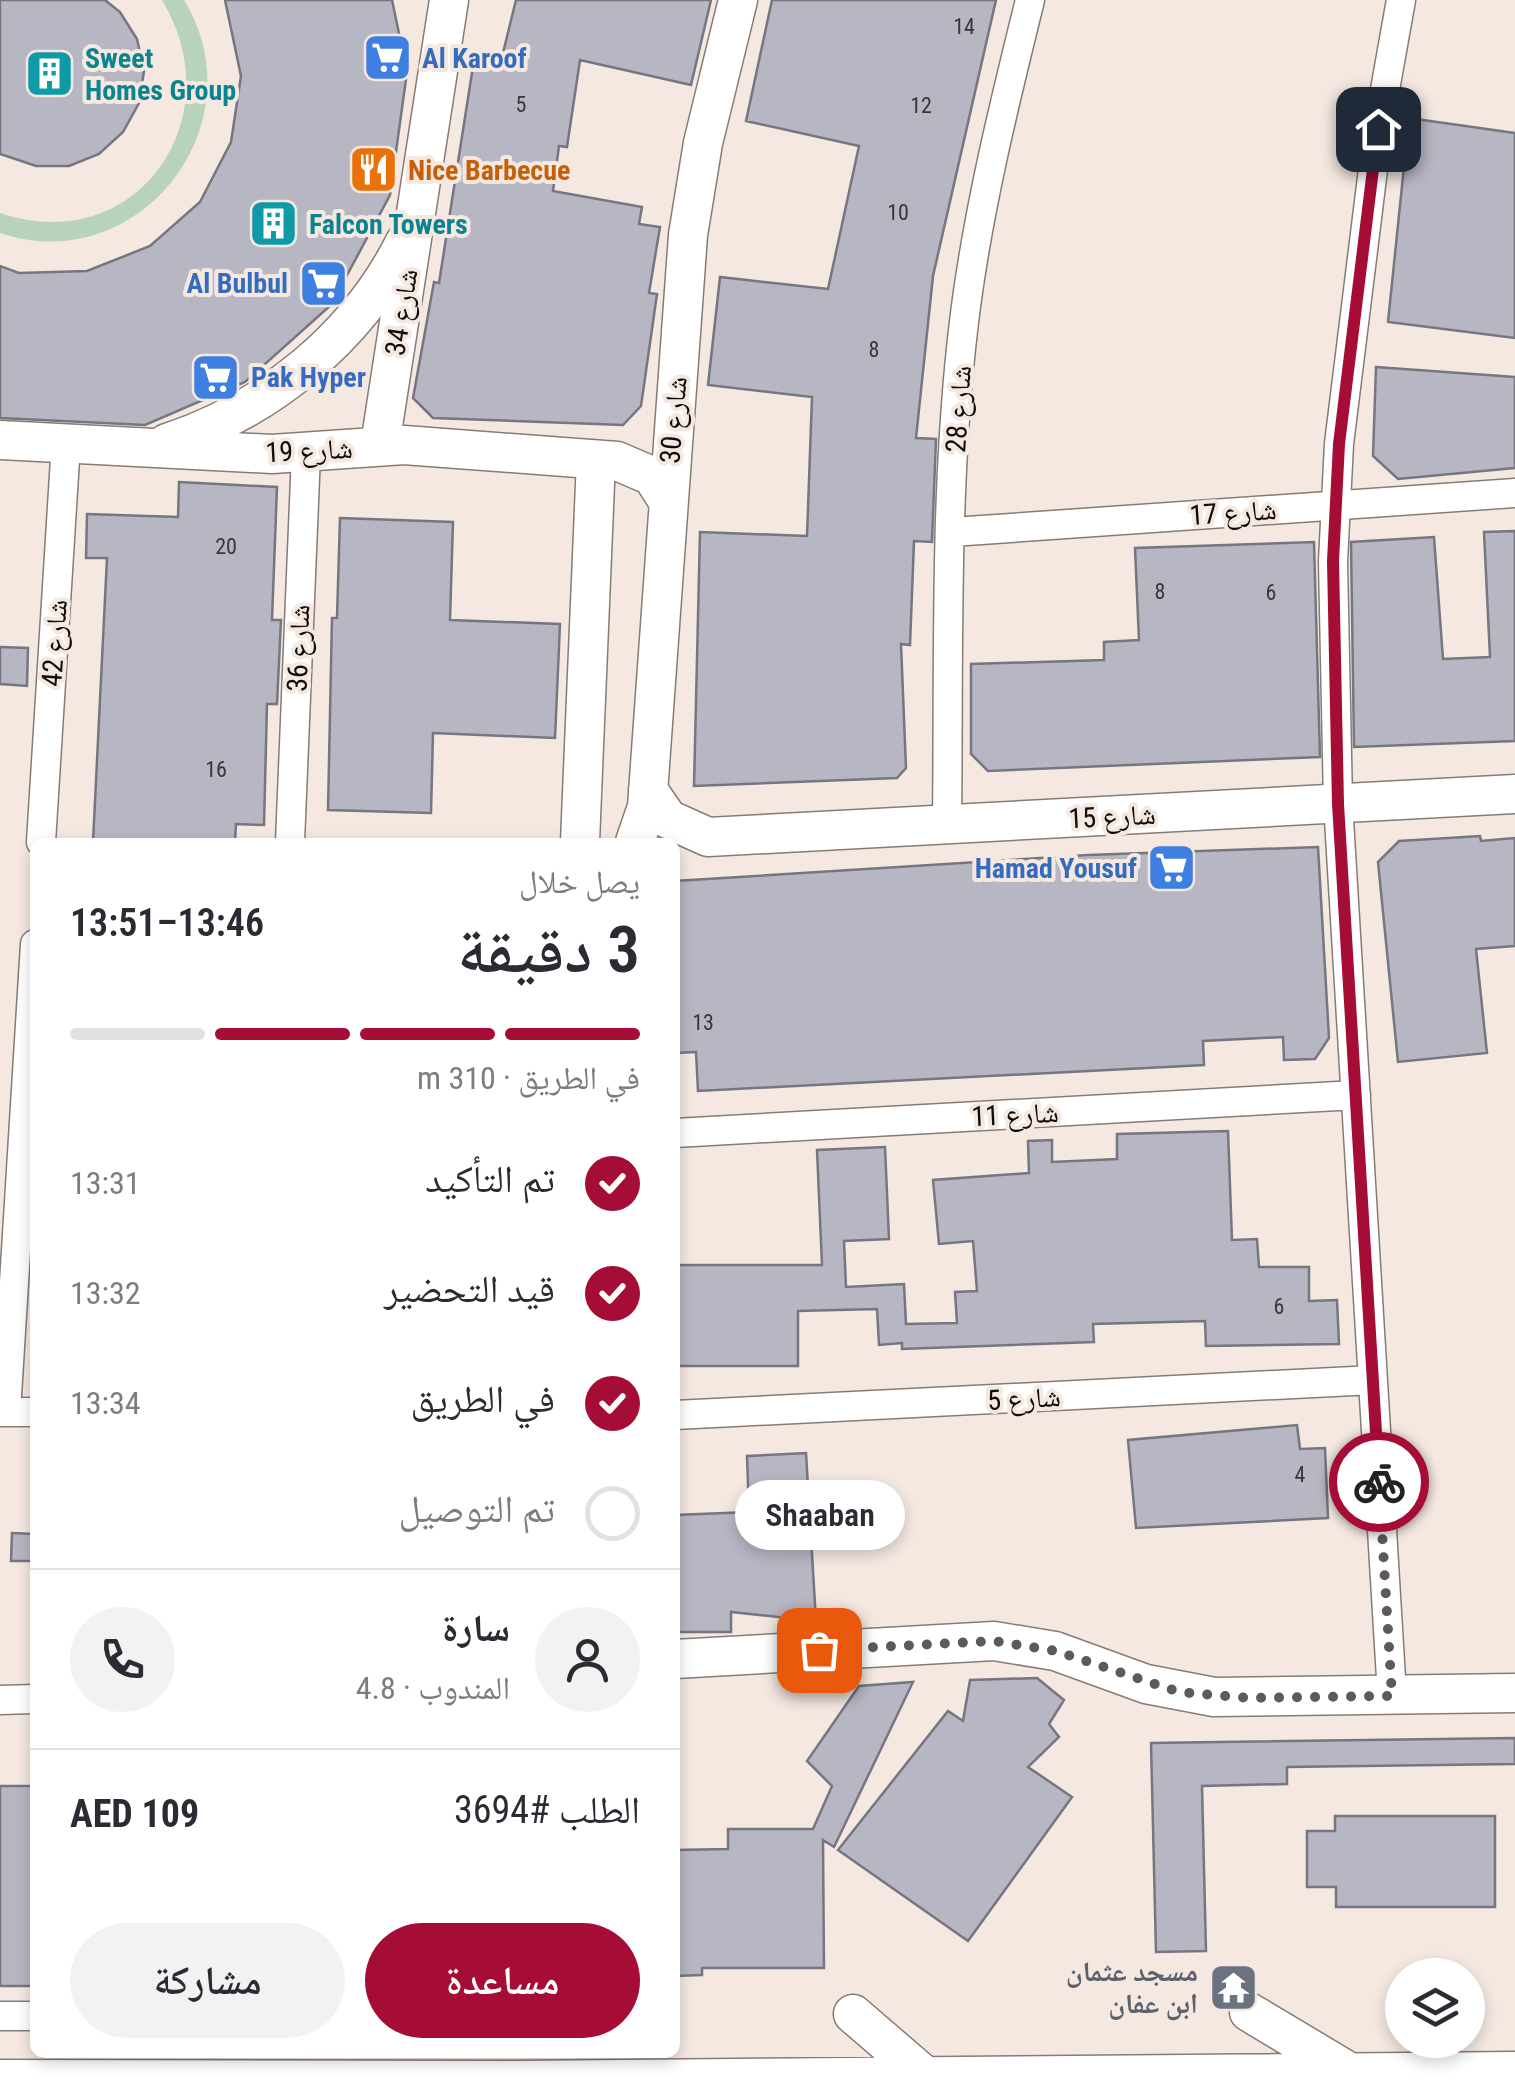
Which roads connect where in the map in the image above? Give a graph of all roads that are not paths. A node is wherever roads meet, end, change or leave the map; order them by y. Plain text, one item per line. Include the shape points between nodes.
1 (738, 0) edge
2 (1030, 0) edge
3 (1402, 0) edge
4 (445, 6) edge
5 (415, 222) junction
6 (673, 419) junction
7 (0, 440) edge
8 (66, 443) junction
9 (380, 445) junction
10 (150, 449) junction
11 (306, 454) junction
12 (606, 460) junction
13 (1515, 493) edge
14 (666, 498) junction
15 (1334, 506) junction
16 (952, 532) junction
17 (648, 790) junction
18 (580, 794) junction
19 (1515, 794) edge
20 (1338, 804) junction
21 (946, 825) junction
22 (42, 838) edge
23 (290, 838) edge
24 (580, 838) edge
25 (608, 838) edge
26 (636, 838) edge
27 (692, 843) edge
28 (30, 1017) edge
29 (1356, 1094) junction
30 (680, 1133) edge
31 (1373, 1380) junction
32 (3, 1412) edge
33 (30, 1412) edge
34 (680, 1415) edge
35 (680, 1659) edge
36 (1515, 1693) edge
37 (1392, 1696) junction
38 (30, 1699) edge
39 (0, 1700) edge
40 (1249, 2012) dead end
41 (853, 2014) dead end
42 (0, 2016) edge
43 (30, 2016) edge
44 (570, 2065) edge
45 (523, 2066) edge
46 (1515, 2070) edge
47 (1348, 2071) junction
48 (925, 2076) junction
49 (0, 2079) edge

1 - 6 street, شارع 30 via 694,188
2 - 16 street, شارع 28 via 964,322
3 - 15 street via 1378,129
4 - 5 street, شارع 34
5 - 9 street, شارع 34
5 - 10 street via 350,324 292,378 224,420
6 - 12 street
6 - 14 street, شارع 30
7 - 8 street, شارع 19
8 - 10 street, شارع 19
8 - 22 street, شارع 42
9 - 11 street, شارع 19
9 - 12 street, شارع 19
10 - 11 street, شارع 19
11 - 23 street, شارع 36
12 - 14 street, شارع 19 via 652,476
12 - 18 street
13 - 15 street, شارع 17
14 - 17 street, شارع 30
15 - 16 street, شارع 17
15 - 20 street
16 - 21 street, شارع 28
17 - 26 street, شارع 30
17 - 27 street, شارع 15
18 - 24 street
18 - 25 street
19 - 20 street, شارع 15
20 - 21 street, شارع 15
20 - 29 street
21 - 27 street, شارع 15
28 - 32 street
29 - 30 street, شارع 11
29 - 31 street
31 - 34 street, شارع 5
31 - 37 street
32 - 33 street
35 - 37 street via 994,1641 1056,1651 1179,1692
36 - 37 street
38 - 39 street
40 - 47 street
41 - 48 street
42 - 43 street
44 - 45 street
44 - 48 street
45 - 49 street
46 - 47 street
47 - 48 street

